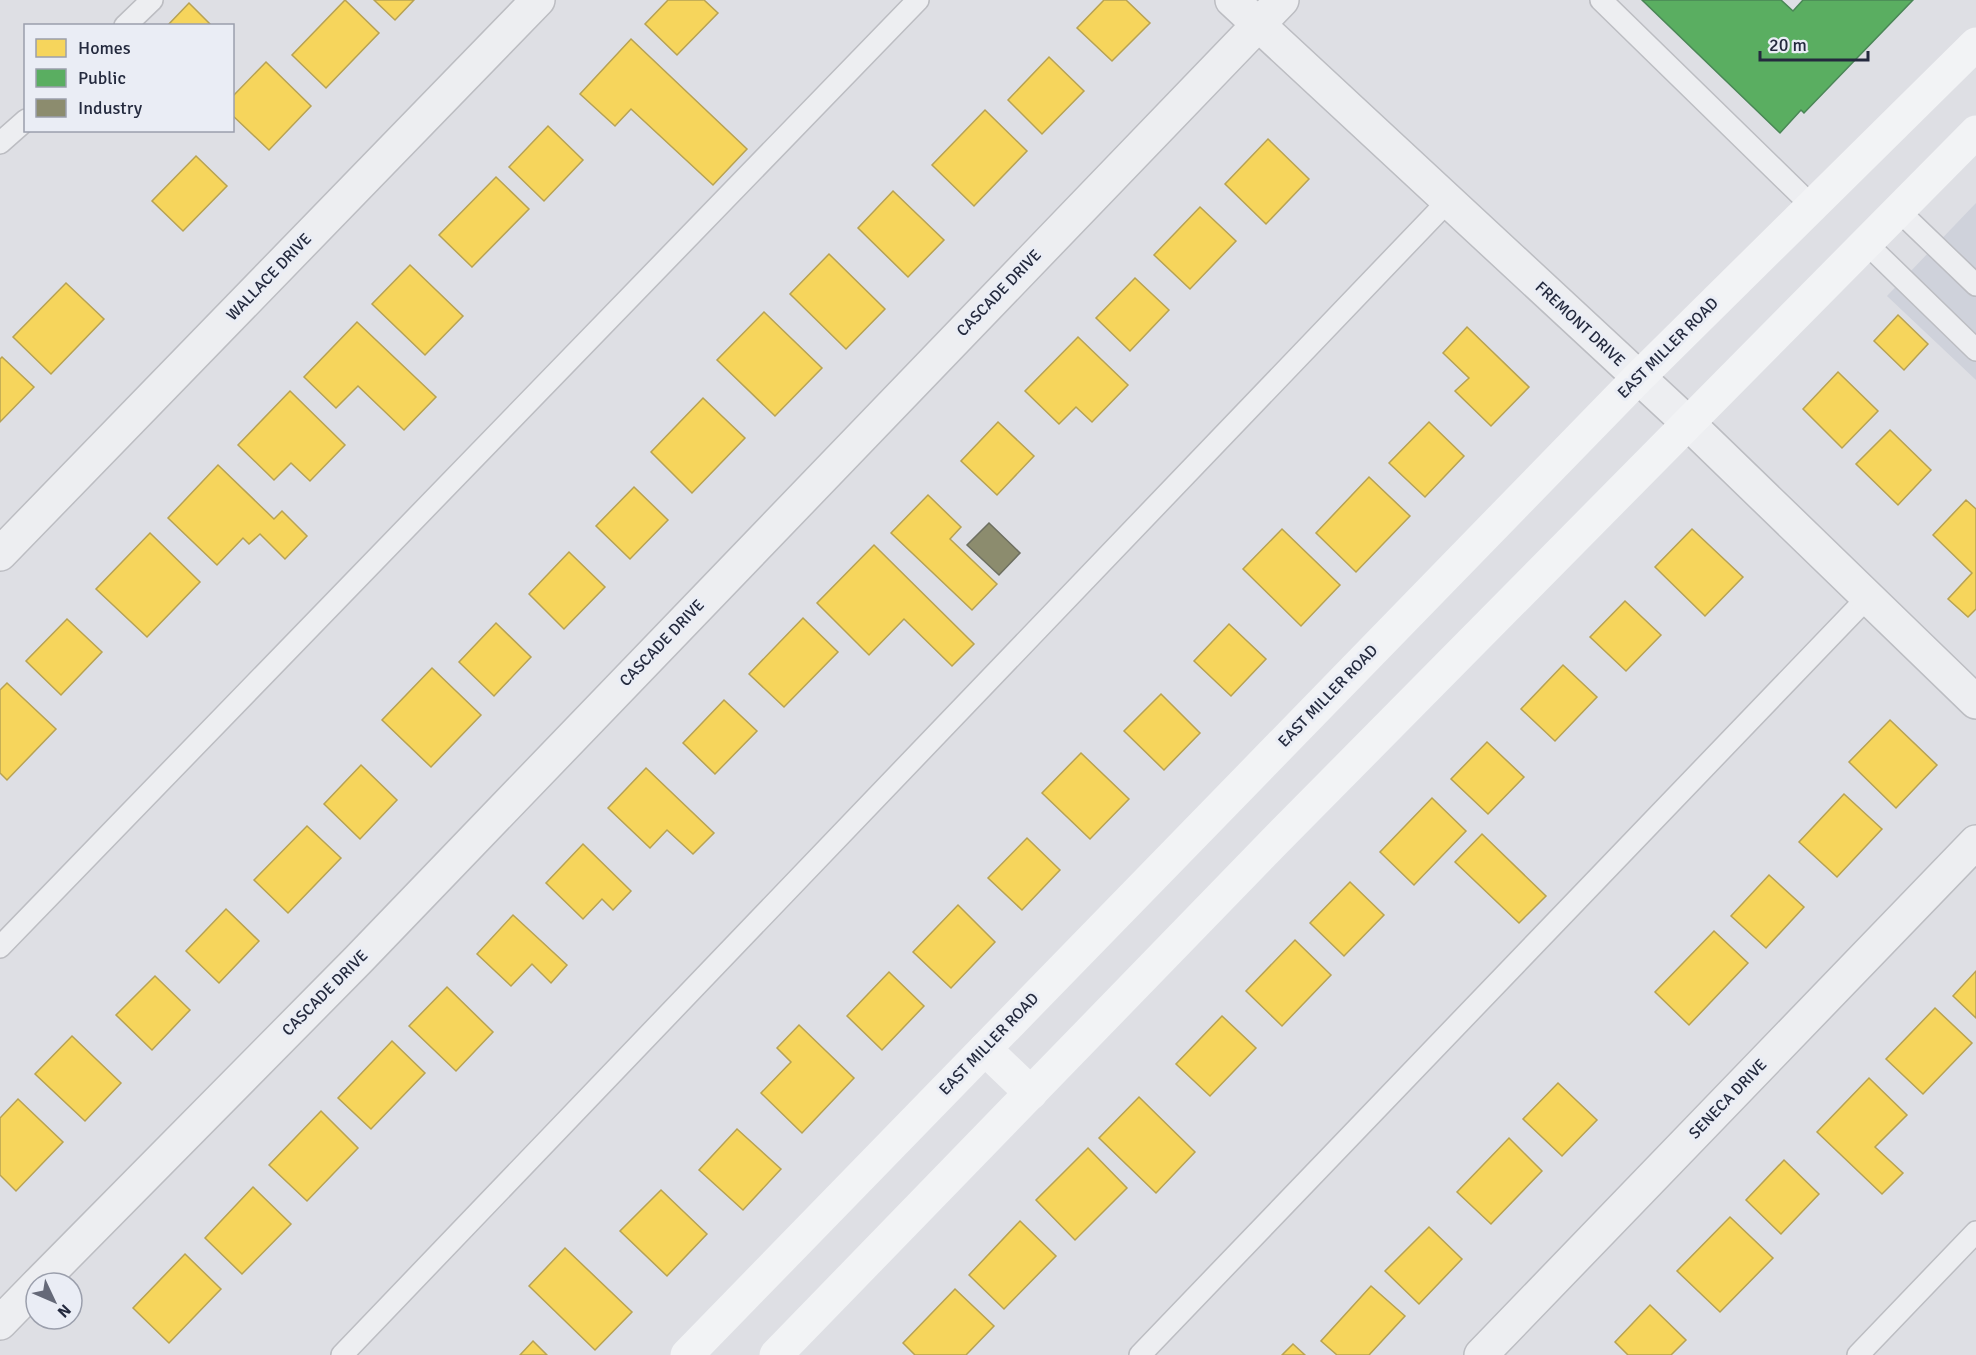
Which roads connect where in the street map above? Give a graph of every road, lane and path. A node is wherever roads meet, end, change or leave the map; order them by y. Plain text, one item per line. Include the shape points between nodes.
1 (152, 0) edge
2 (538, 0) edge
3 (918, 0) edge
4 (1232, 0) edge
5 (1282, 0) edge
6 (1601, 0) edge
7 (127, 24) edge
8 (1258, 25) junction
9 (1976, 44) edge
10 (24, 122) edge
11 (1976, 132) edge
12 (0, 143) edge
13 (1448, 201) junction
14 (1811, 205) junction
15 (1898, 210) junction
16 (1866, 243) junction
17 (1976, 285) edge
18 (1976, 350) edge
19 (1638, 378) junction
20 (1688, 423) junction
21 (0, 554) edge
22 (1868, 597) junction
23 (1976, 702) edge
24 (1976, 842) edge
25 (0, 947) edge
26 (985, 1049) junction
27 (1031, 1093) junction
28 (1976, 1232) edge
29 (52, 1271) edge
30 (24, 1299) edge
31 (0, 1323) edge
32 (342, 1355) edge
33 (687, 1355) edge
34 (776, 1355) edge
35 (1140, 1355) edge
36 (1481, 1355) edge
37 (1858, 1355) edge

1 - 7 lane
2 - 21 street, WALLACE DRIVE
3 - 25 lane
4 - 8 street, FREMONT DRIVE
5 - 8 street, CASCADE DRIVE
6 - 14 lane
8 - 13 street, FREMONT DRIVE
8 - 29 street, CASCADE DRIVE via 358,960
9 - 14 main road, EAST MILLER ROAD
10 - 12 lane
11 - 15 main road
13 - 19 street, FREMONT DRIVE
13 - 32 lane
14 - 19 main road, EAST MILLER ROAD
15 - 16 main road
15 - 17 lane
16 - 18 lane
16 - 20 main road
19 - 20 street, FREMONT DRIVE
19 - 26 main road, EAST MILLER ROAD
20 - 22 street, FREMONT DRIVE
20 - 27 main road
22 - 23 street, FREMONT DRIVE
22 - 35 lane
24 - 36 street, SENECA DRIVE
26 - 27 main road
26 - 33 main road, EAST MILLER ROAD
27 - 34 main road
28 - 37 lane
30 - 31 street, CASCADE DRIVE

